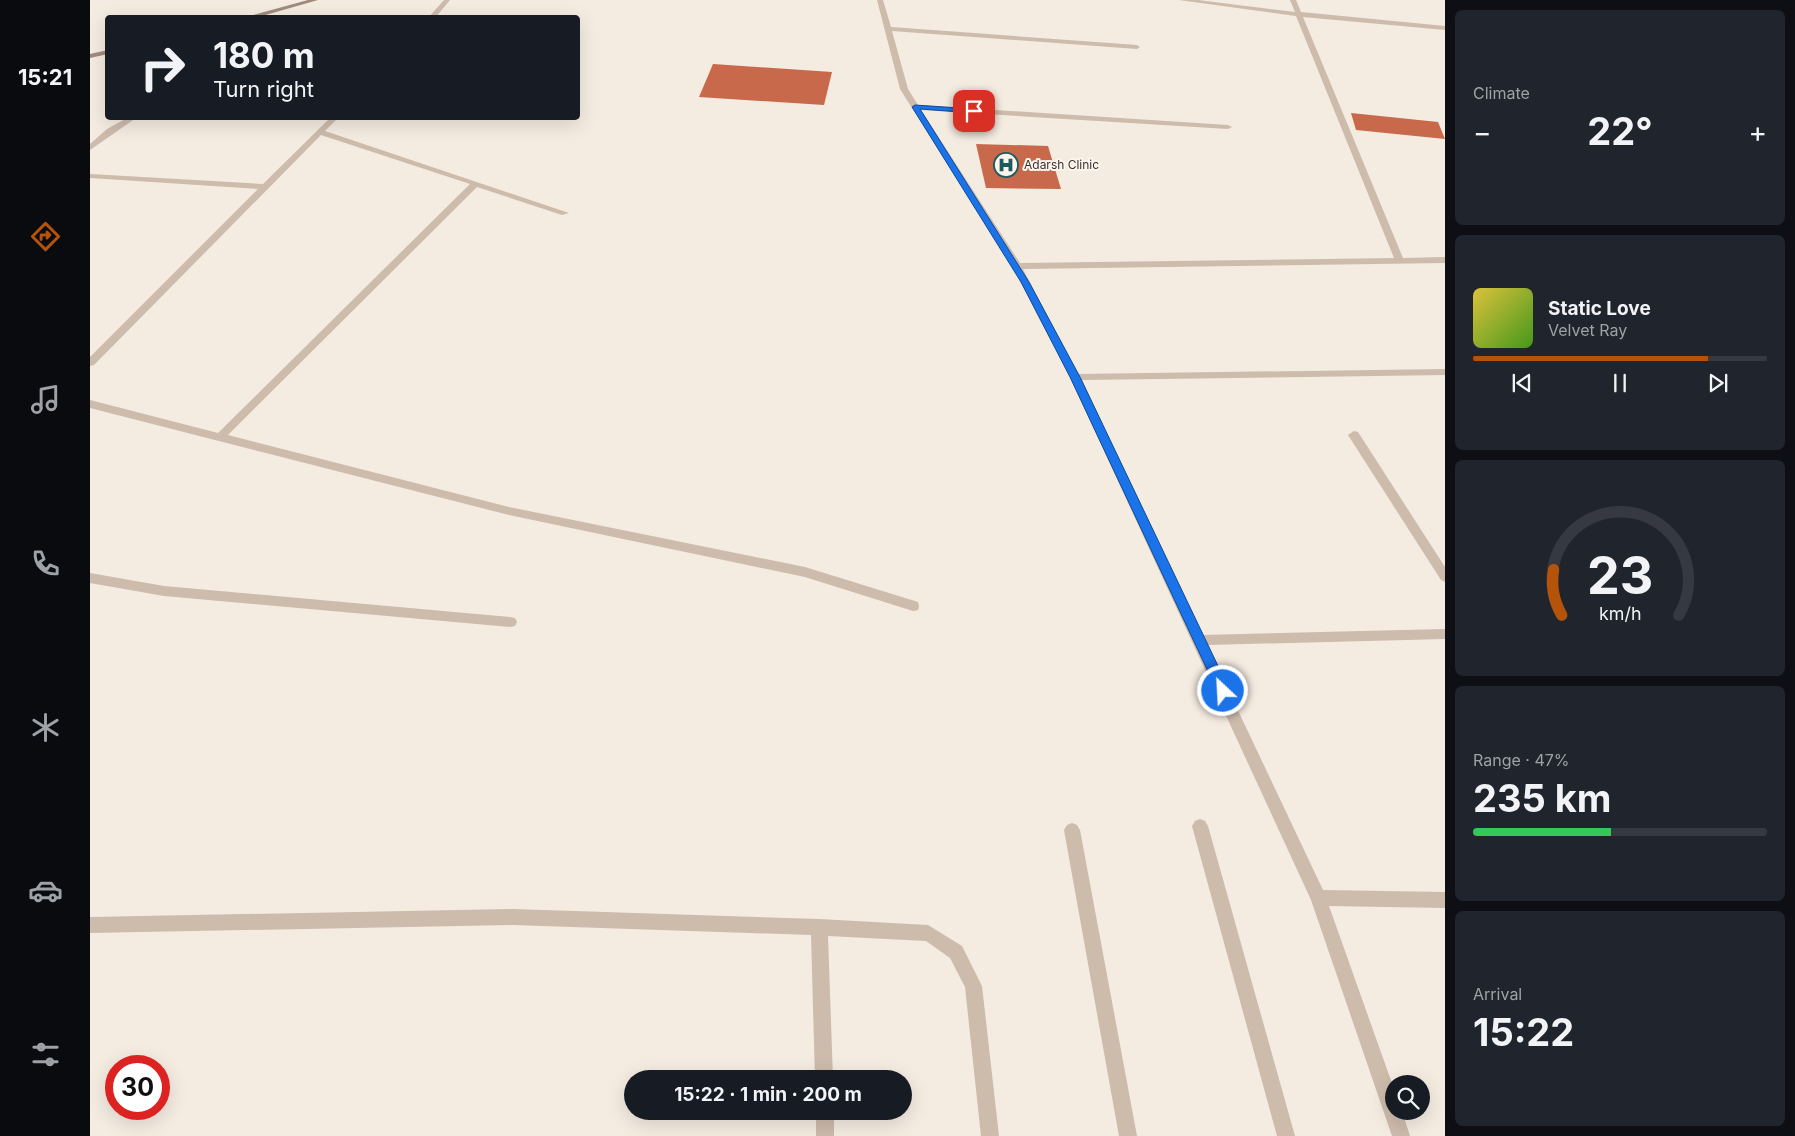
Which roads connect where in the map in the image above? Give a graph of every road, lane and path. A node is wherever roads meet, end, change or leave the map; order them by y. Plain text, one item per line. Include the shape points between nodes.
1 (311, 0) edge
2 (447, 0) edge
3 (880, 0) edge
4 (1182, 0) edge
5 (1293, 0) edge
6 (1297, 14) junction
7 (256, 15) edge
8 (434, 15) edge
9 (1445, 28) edge
10 (888, 29) junction
11 (1137, 47) dead end
12 (105, 53) edge
13 (90, 56) edge
14 (915, 107) junction
15 (129, 120) edge
16 (332, 120) edge
17 (1228, 127) dead end
18 (320, 132) junction
19 (90, 148) edge
20 (90, 176) edge
21 (476, 183) junction
22 (265, 187) junction
23 (565, 213) dead end
24 (1445, 260) edge
25 (1400, 261) junction
26 (1016, 266) junction
27 (90, 363) edge
28 (1445, 372) edge
29 (1075, 377) junction
30 (90, 404) edge
31 (1354, 435) dead end
32 (219, 438) junction
33 (1445, 577) edge
34 (90, 578) edge
35 (913, 606) dead end
36 (510, 622) dead end
37 (1445, 634) edge
38 (1199, 640) junction
39 (1200, 826) dead end
40 (1072, 830) dead end
41 (1318, 898) junction
42 (1445, 900) edge
43 (90, 926) edge
44 (819, 926) junction
45 (824, 1070) edge
46 (824, 1120) edge
47 (825, 1136) edge
48 (990, 1136) edge
49 (1128, 1136) edge
50 (1286, 1136) edge
51 (1401, 1136) edge

1 - 7 street
2 - 8 street
3 - 10 street
4 - 6 street
5 - 6 street
6 - 9 street
6 - 25 street
10 - 11 street
10 - 14 street via 904,90
12 - 13 street
14 - 17 street
14 - 26 street
15 - 19 street
16 - 18 street
18 - 21 street
18 - 22 street
20 - 22 street
21 - 23 street
21 - 32 street
22 - 27 street
24 - 25 street
25 - 26 street
26 - 29 street
28 - 29 street
29 - 38 street
30 - 32 street
31 - 33 street
32 - 35 street via 508,511 805,572
34 - 36 street via 164,590
37 - 38 street
38 - 41 street
39 - 50 street
40 - 49 street
41 - 42 street
41 - 51 street
43 - 44 street via 513,917
44 - 45 street
44 - 48 street via 928,933 956,952 973,986
46 - 47 street

